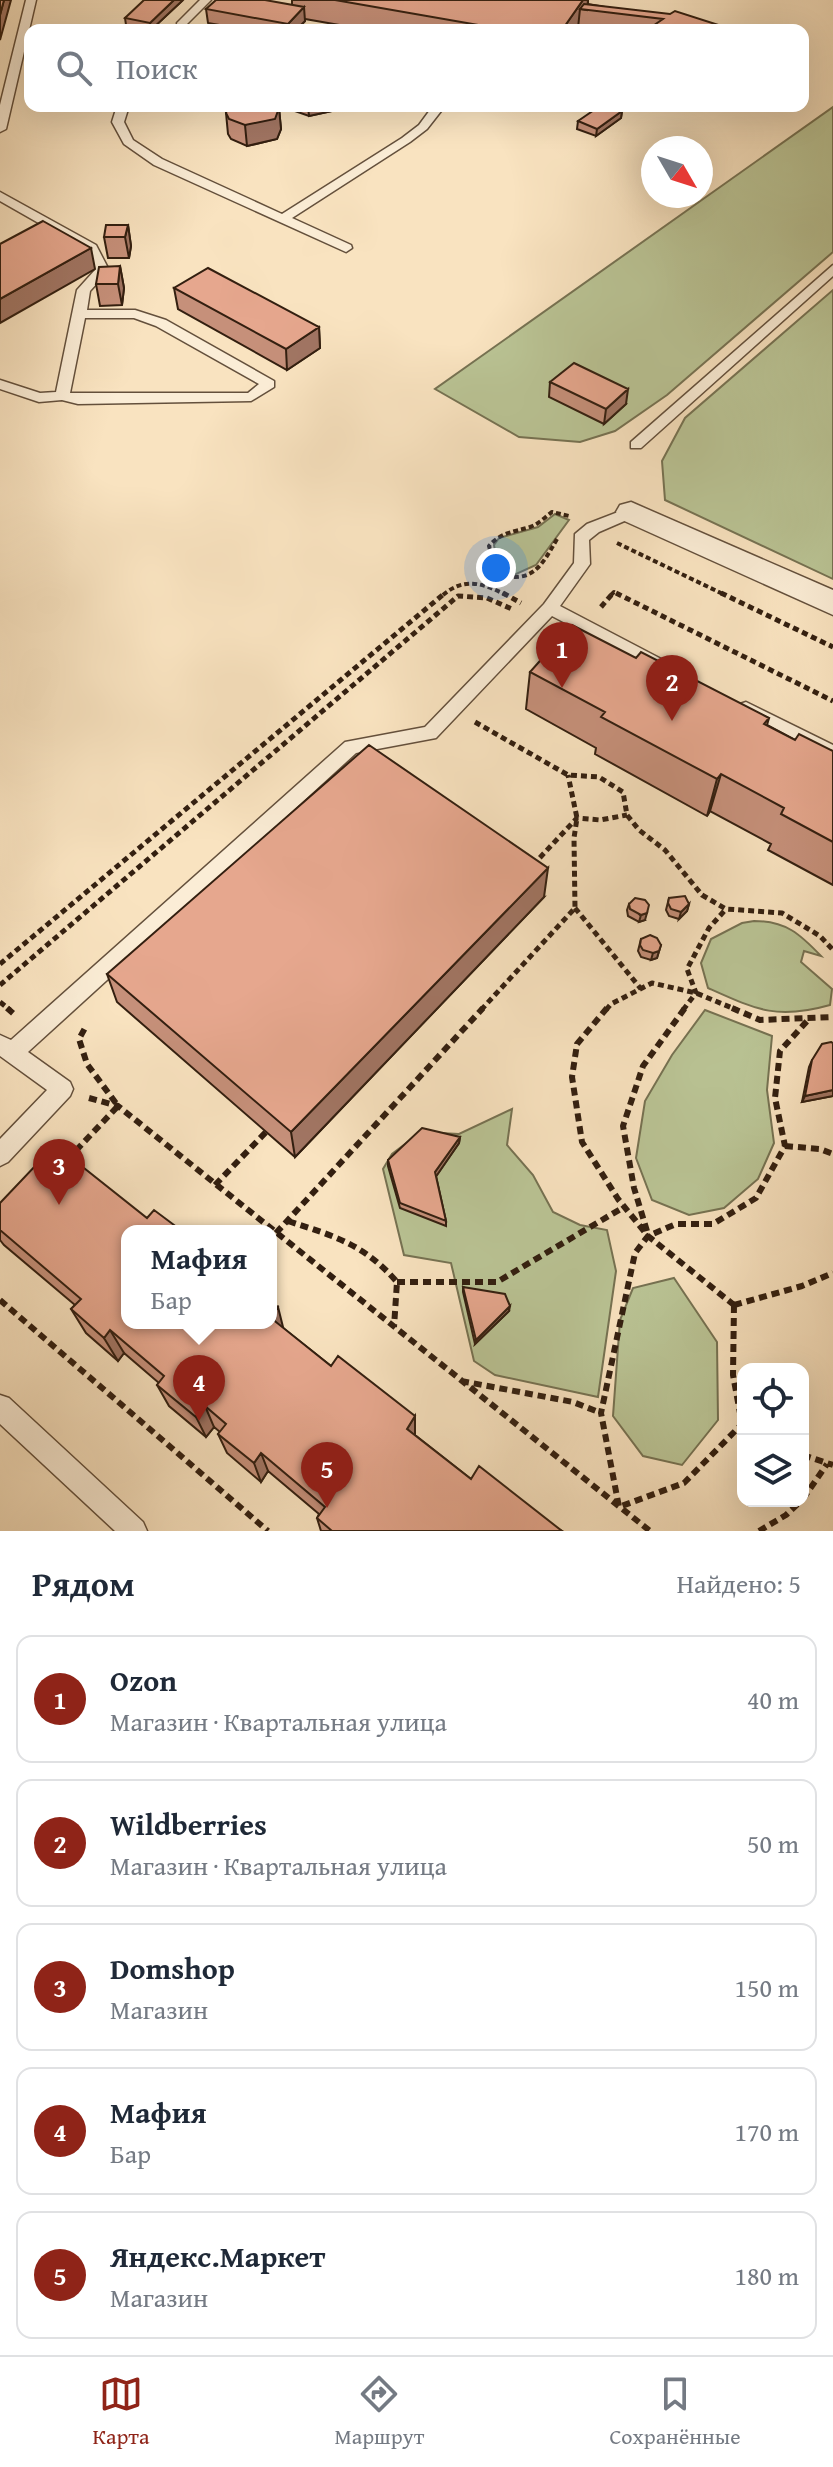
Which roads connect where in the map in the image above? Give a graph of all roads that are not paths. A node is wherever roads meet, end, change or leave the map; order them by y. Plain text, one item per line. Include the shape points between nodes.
1 (31, 0) edge
2 (206, 0) edge
3 (25, 24) edge
4 (182, 24) edge
5 (24, 29) edge
6 (121, 112) edge
7 (434, 112) edge
8 (0, 129) edge
9 (0, 196) edge
10 (282, 219) junction
11 (346, 248) dead end
12 (833, 269) edge
13 (79, 314) junction
14 (0, 384) edge
15 (62, 396) junction
16 (636, 445) dead end
17 (631, 512) joint
18 (833, 603) edge
19 (543, 615) junction
20 (680, 675) edge
21 (736, 704) edge
22 (833, 753) edge
23 (150, 927) junction
24 (172, 944) edge
25 (6, 1048) edge
26 (0, 1155) edge
27 (0, 1407) edge
28 (134, 1531) edge

1 - 3 lane
2 - 4 lane
5 - 8 lane
6 - 10 lane via 118,122 128,142 158,162
7 - 10 lane via 406,140
9 - 13 lane via 91,248 102,270 84,290
10 - 11 lane
12 - 16 lane
13 - 15 lane
13 - 15 lane via 135,314 161,323 269,384 251,397
14 - 15 lane via 39,398
17 - 18 street
17 - 19 lane via 581,538 582,564
19 - 20 lane via 583,626
19 - 23 lane via 430,733 351,747 217,877
21 - 22 lane
23 - 24 lane
23 - 25 lane
25 - 26 lane via 62,1089
27 - 28 lane

